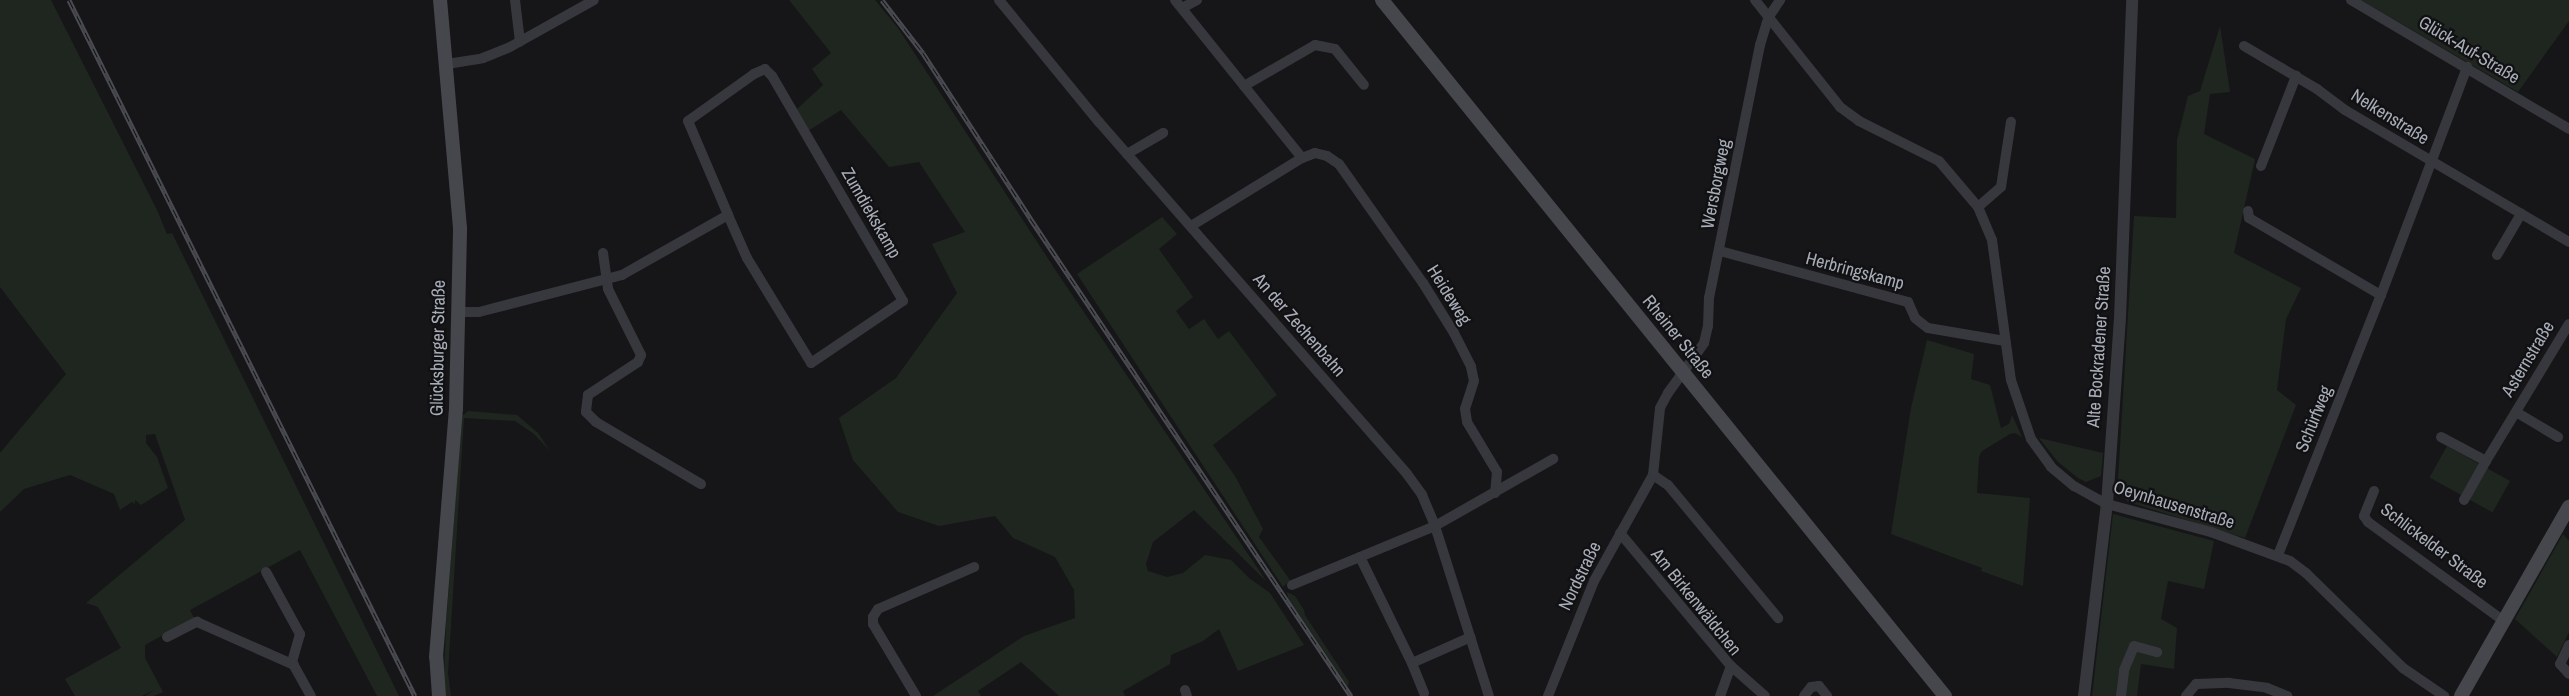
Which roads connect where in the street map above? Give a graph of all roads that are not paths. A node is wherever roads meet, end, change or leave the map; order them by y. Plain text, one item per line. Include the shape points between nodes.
1 (440, 0) edge
2 (515, 0) edge
3 (594, 0) edge
4 (999, 0) edge
5 (1197, 0) edge
6 (1382, 0) edge
7 (1755, 0) edge
8 (1780, 0) edge
9 (2351, 0) edge
10 (2129, 1) edge
11 (1178, 4) edge
12 (1768, 18) junction
13 (520, 42) junction
14 (2244, 46) dead end
15 (447, 64) junction
16 (2466, 67) junction
17 (2296, 76) junction
18 (1364, 85) dead end
19 (1244, 86) junction
20 (2011, 122) dead end
21 (2569, 129) edge
22 (1163, 133) dead end
23 (1127, 154) junction
24 (1302, 158) junction
25 (2429, 160) junction
26 (2261, 166) dead end
27 (1978, 207) junction
28 (2248, 211) dead end
29 (2521, 214) junction
30 (728, 215) junction
31 (1191, 226) junction
32 (2569, 242) edge
33 (1720, 250) junction
34 (603, 253) dead end
35 (2498, 255) dead end
36 (606, 280) junction
37 (2381, 296) junction
38 (458, 312) junction
39 (2569, 324) edge
40 (2005, 341) junction
41 (1683, 372) junction
42 (2516, 412) junction
43 (2441, 437) dead end
44 (2558, 437) dead end
45 (1553, 459) dead end
46 (2486, 461) junction
47 (1653, 475) junction
48 (701, 484) dead end
49 (2374, 491) dead end
50 (1495, 493) junction
51 (2464, 500) dead end
52 (2107, 504) junction
53 (2569, 507) edge
54 (1435, 526) junction
55 (1620, 533) junction
56 (2278, 555) junction
57 (1360, 557) junction
58 (974, 567) dead end
59 (266, 572) dead end
60 (1292, 585) dead end
61 (1778, 618) dead end
62 (2504, 621) junction
63 (167, 637) dead end
64 (1471, 637) junction
65 (2569, 645) edge
66 (2157, 652) dead end
67 (1412, 663) junction
68 (294, 665) junction
69 (1731, 666) junction
70 (2569, 674) edge
71 (1424, 693) dead end
72 (311, 696) edge
73 (439, 696) edge
74 (916, 696) edge
75 (1490, 696) edge
76 (1548, 696) edge
77 (1720, 696) edge
78 (1765, 696) edge
79 (1804, 696) edge
80 (1827, 696) edge
81 (1945, 696) edge
82 (2084, 696) edge
83 (2121, 696) edge
84 (2186, 696) edge
85 (2287, 696) edge
86 (2444, 696) edge
87 (2461, 696) edge

1 - 15 main road, Glücksburger Straße
2 - 13 street
3 - 13 street
4 - 23 street, An der Zechenbahn
5 - 11 street
6 - 41 main road, Rheiner Straße
7 - 12 street, Oeynhausenstraße
8 - 12 street, Wersborgweg
9 - 16 street, Glück-Auf-Straße
10 - 52 street, Alte Bockradener Straße via 2121,306
11 - 19 street
12 - 27 street, Oeynhausenstraße via 1840,107 1859,121 1939,161
12 - 33 street, Wersborgweg
13 - 15 street via 483,58
14 - 17 street, Nelkenstraße
15 - 38 main road, Glücksburger Straße via 460,228
16 - 21 street, Glück-Auf-Straße
16 - 25 street, Schürfweg via 2439,144
17 - 25 street, Nelkenstraße
17 - 26 street
18 - 19 street via 1335,48 1315,45
19 - 24 street
20 - 27 street via 2001,187
22 - 23 street
23 - 31 street, An der Zechenbahn
24 - 31 street
24 - 50 street, Heideweg via 1315,153 1339,164 1454,333 1474,381 1465,409 1467,422 1497,472
25 - 29 street, Nelkenstraße
25 - 37 street, Schürfweg
27 - 40 street, Oeynhausenstraße via 1992,240
28 - 37 street via 2249,218
29 - 32 street, Nelkenstraße
29 - 35 street
30 - 30 street, Zumdiekskamp via 747,258 811,363 903,301 765,69 688,121
30 - 36 street via 622,276
31 - 54 street, An der Zechenbahn via 1407,474 1422,495
33 - 40 street, Herbringskamp via 1908,302 1915,318 1928,328
33 - 41 street, Wersborgweg via 1704,343
34 - 36 street
36 - 38 street via 479,312
36 - 48 street via 641,355 638,362 588,395 586,412 596,422
37 - 56 street, Schürfweg
38 - 73 main road, Glücksburger Straße via 456,408 436,657
39 - 42 street, Asternstraße
40 - 52 street, Oeynhausenstraße via 2011,380 2031,439 2051,466 2074,486
41 - 47 street, Nordstraße via 1660,408
41 - 81 main road, Rheiner Straße
42 - 44 street, Asternstraße
42 - 46 street, Asternstraße
43 - 46 street
45 - 50 street
46 - 51 street, Asternstraße
47 - 55 street, Nordstraße
47 - 61 street via 1668,485
49 - 62 street, Schlickelder Straße via 2364,516 2368,522
50 - 54 street
52 - 56 street, Oeynhausenstraße
52 - 82 street, Alte Bockradener Straße
53 - 62 main road
54 - 57 street
54 - 64 street, An der Zechenbahn
55 - 69 street, Am Birkenwäldchen
55 - 76 street, Nordstraße via 1594,581
56 - 86 street, Oeynhausenstraße via 2306,573 2403,668
57 - 60 street
57 - 67 street
58 - 74 street via 878,609 873,617 873,624
59 - 68 street via 300,634
62 - 87 main road
63 - 68 street via 196,616
64 - 67 street
64 - 75 street, An der Zechenbahn
65 - 70 street via 2560,664
66 - 83 street via 2134,646 2124,670
67 - 71 street
68 - 72 street
69 - 77 street, Am Birkenwäldchen
69 - 78 street
79 - 80 street via 1811,687 1819,686
84 - 85 street via 2196,684 2229,683 2267,688

